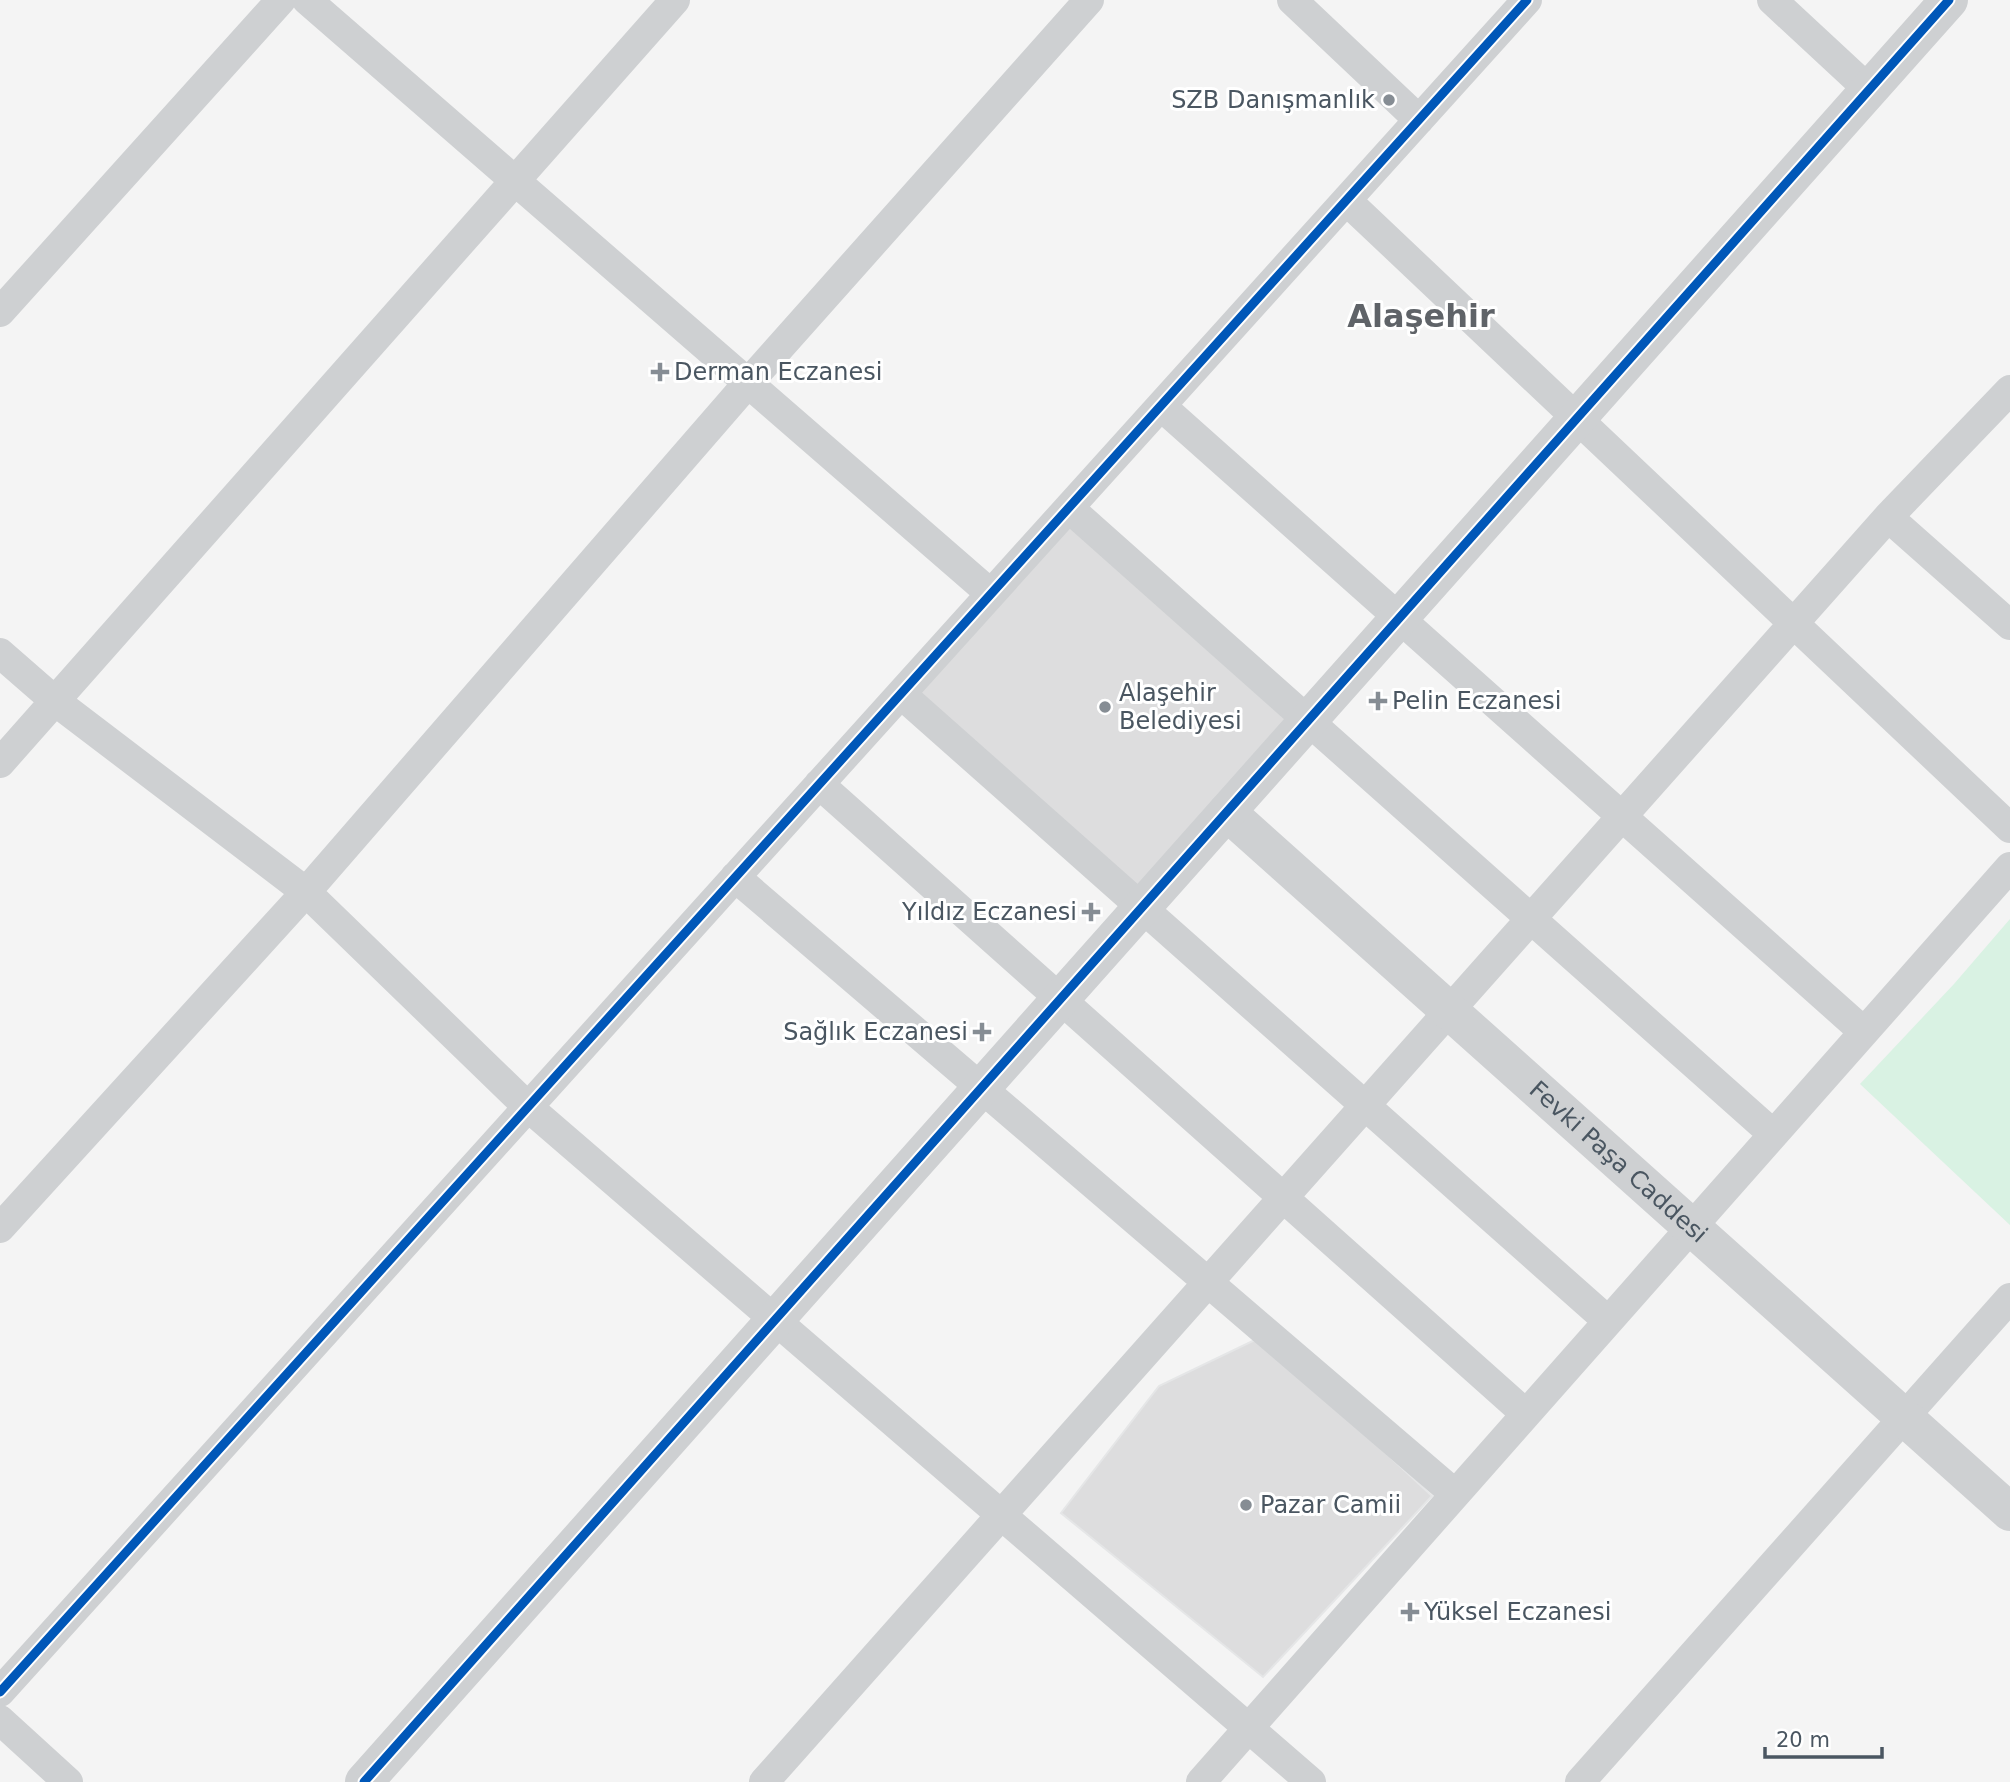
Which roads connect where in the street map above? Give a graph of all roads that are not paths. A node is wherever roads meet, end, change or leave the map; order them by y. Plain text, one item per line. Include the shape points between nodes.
1 (281, 0) edge
2 (307, 0) edge
3 (675, 0) edge
4 (1089, 0) edge
5 (1292, 0) edge
6 (1527, 0) edge
7 (1772, 0) edge
8 (1949, 0) edge
9 (1869, 90) junction
10 (1419, 120) junction
11 (515, 181) junction
12 (1346, 201) junction
13 (0, 312) edge
14 (748, 383) junction
15 (2010, 390) edge
16 (1161, 406) junction
17 (1577, 418) junction
18 (1069, 508) junction
19 (1888, 517) junction
20 (991, 594) junction
21 (1399, 618) junction
22 (1793, 623) junction
23 (2010, 625) edge
24 (0, 653) edge
25 (901, 694) junction
26 (55, 701) junction
27 (1308, 721) junction
28 (0, 763) edge
29 (819, 784) junction
30 (1227, 812) junction
31 (1622, 816) junction
32 (2010, 828) edge
33 (2010, 867) edge
34 (735, 877) junction
35 (306, 891) junction
36 (1142, 908) junction
37 (1531, 919) junction
38 (1060, 999) junction
39 (1450, 1010) junction
40 (1864, 1032) junction
41 (981, 1088) junction
42 (1365, 1106) junction
43 (528, 1107) junction
44 (1773, 1134) junction
45 (1283, 1198) junction
46 (1691, 1227) junction
47 (0, 1228) edge
48 (1207, 1282) junction
49 (2010, 1298) edge
50 (775, 1320) junction
51 (1608, 1321) junction
52 (1526, 1414) junction
53 (1904, 1417) junction
54 (1455, 1494) junction
55 (2010, 1512) edge
56 (1001, 1515) junction
57 (0, 1692) edge
58 (0, 1720) edge
59 (1248, 1728) junction
60 (68, 1782) edge
61 (364, 1782) edge
62 (764, 1782) edge
63 (1201, 1782) edge
64 (1311, 1782) edge
65 (1580, 1782) edge

1 - 13 street
2 - 11 street
3 - 11 street
4 - 14 street
5 - 10 street
6 - 10 street
7 - 9 street
8 - 9 street
9 - 17 street
10 - 12 street
11 - 14 street
11 - 26 street
12 - 16 street
12 - 17 street
14 - 20 street
14 - 35 street
15 - 19 street
16 - 18 street
16 - 21 street
17 - 21 street
17 - 22 street
18 - 20 street
18 - 27 street
19 - 22 street
19 - 23 street
20 - 25 street
21 - 27 street
21 - 31 street
22 - 31 street
22 - 32 street
24 - 26 street
25 - 29 street
25 - 36 street
26 - 28 street
26 - 35 street
27 - 30 street
27 - 37 street
29 - 34 street
29 - 38 street
30 - 36 street
30 - 39 street, Fevki Paşa Caddesi
31 - 37 street
31 - 40 street
33 - 40 street
34 - 41 street
34 - 43 street
35 - 43 street
35 - 47 street
36 - 38 street
36 - 42 street
37 - 39 street
37 - 44 street
38 - 41 street
38 - 45 street
39 - 42 street
39 - 46 street, Fevki Paşa Caddesi
40 - 44 street
41 - 48 street
41 - 50 street
42 - 45 street
42 - 51 street
43 - 50 street
43 - 57 street
44 - 46 street
45 - 48 street
45 - 52 street
46 - 51 street
46 - 53 street, Fevki Paşa Caddesi
48 - 54 street
48 - 56 street
49 - 53 street
50 - 56 street
50 - 61 street
51 - 52 street
52 - 54 street
53 - 55 street, Fevki Paşa Caddesi
53 - 65 street
54 - 59 street
56 - 59 street
56 - 62 street
58 - 60 street
59 - 63 street
59 - 64 street

